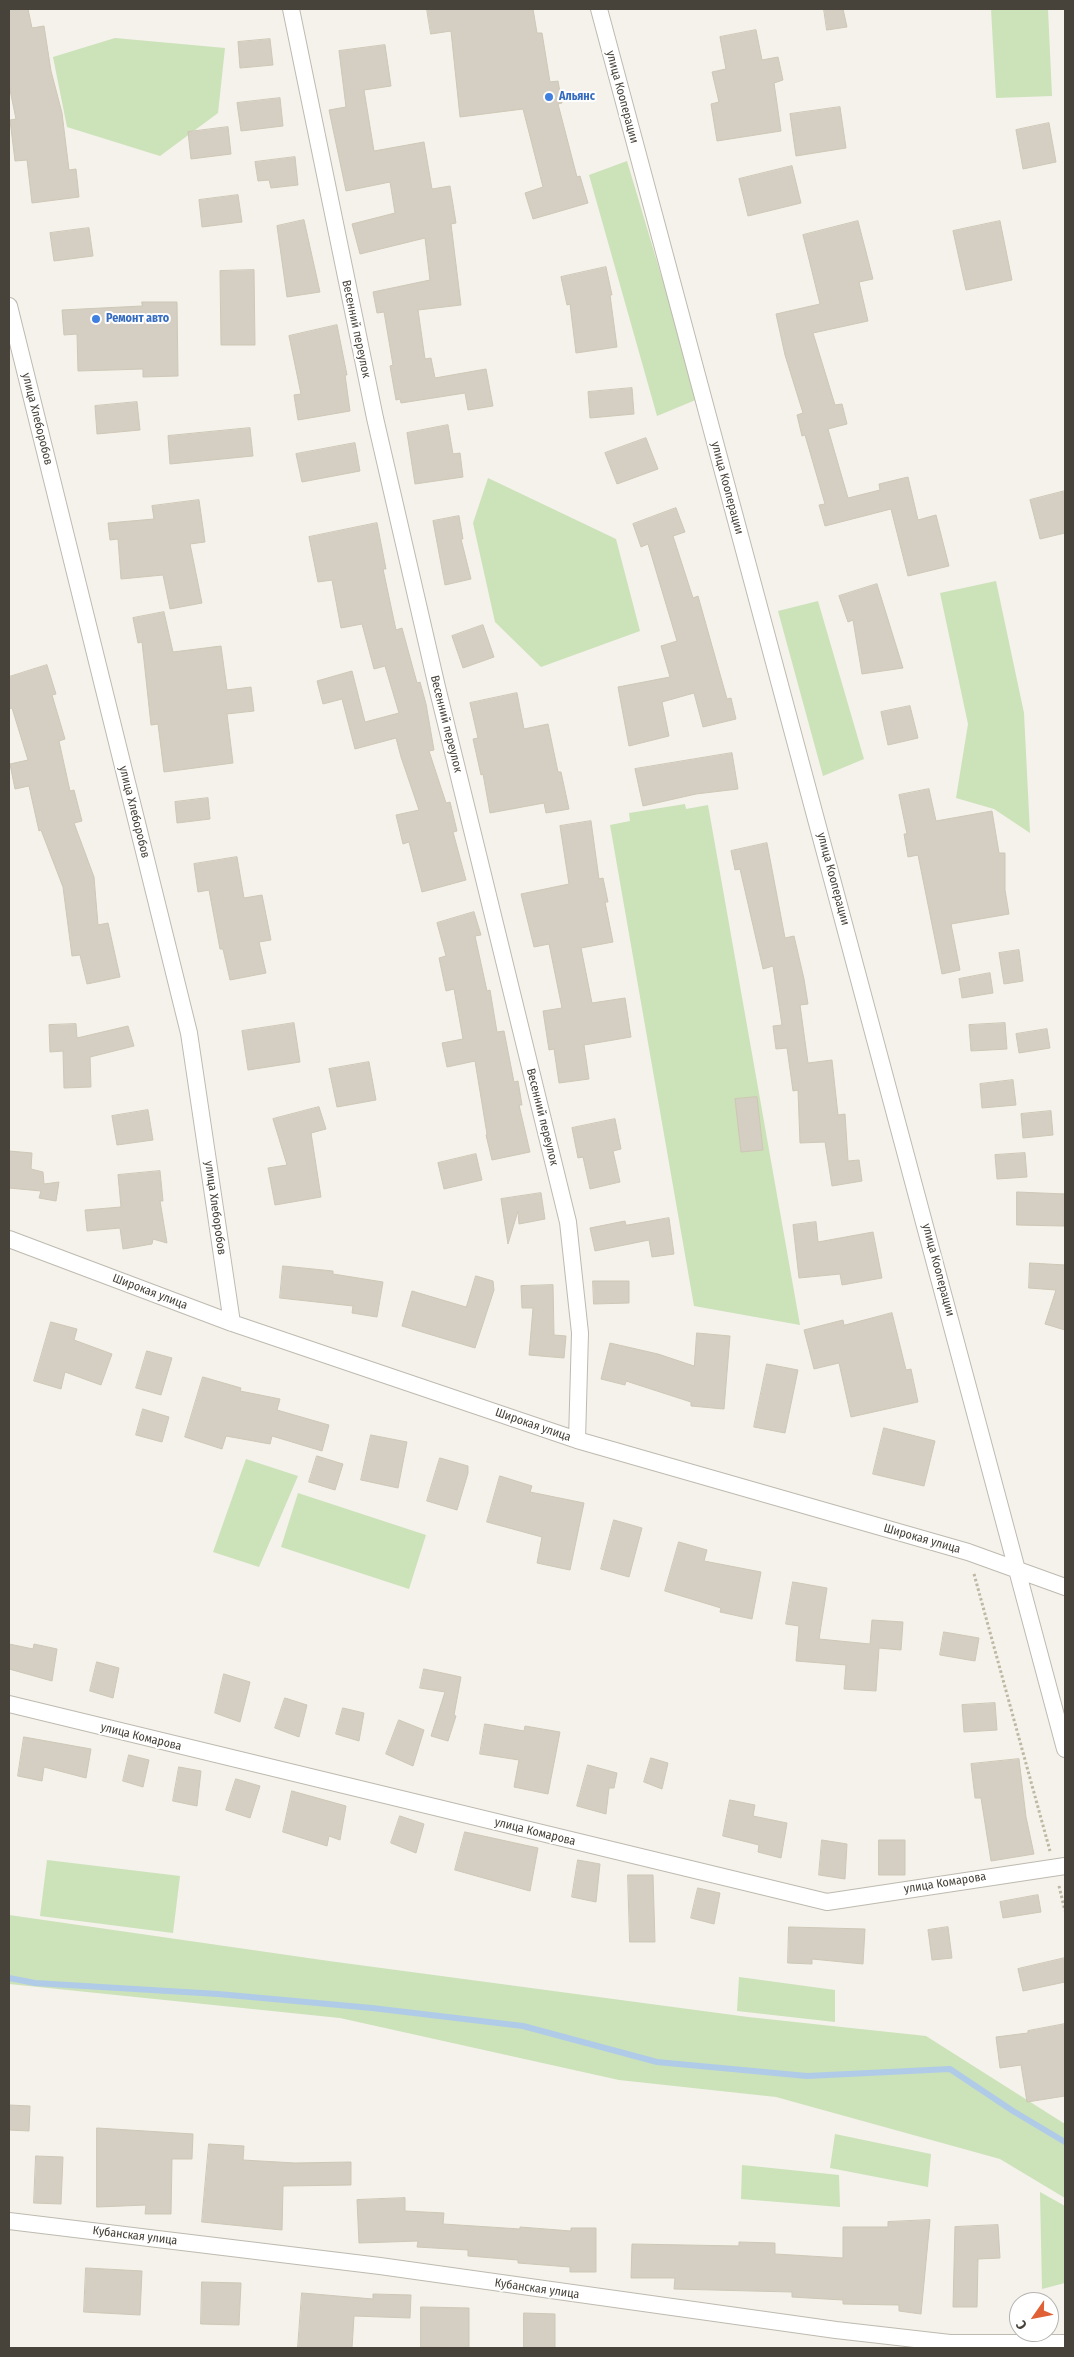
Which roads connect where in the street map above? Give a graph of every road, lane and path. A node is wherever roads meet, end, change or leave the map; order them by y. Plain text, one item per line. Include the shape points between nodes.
1 (291, 9) edge
2 (599, 9) edge
3 (9, 306) edge
4 (9, 1239) edge
5 (232, 1323) junction
6 (577, 1440) junction
7 (968, 1552) junction
8 (1018, 1570) junction
9 (1065, 1587) edge
10 (9, 1704) edge
11 (1065, 1750) edge
12 (1060, 1866) edge
13 (1065, 1911) edge
14 (9, 2221) edge
15 (1065, 2343) edge

1 - 6 street, Весенний переулок via 374,418 568,1222 580,1333
2 - 8 street, улица Кооперации
3 - 5 street, улица Хлеборобов via 189,1033
4 - 5 street, Широкая улица
5 - 6 street, Широкая улица
6 - 7 street, Широкая улица
7 - 8 street, Широкая улица
7 - 12 path
8 - 9 street, Широкая улица
8 - 11 street, улица Кооперации
10 - 12 street, улица Комарова via 826,1902
12 - 13 path
14 - 15 street, Кубанская улица via 380,2266 836,2330 950,2343

